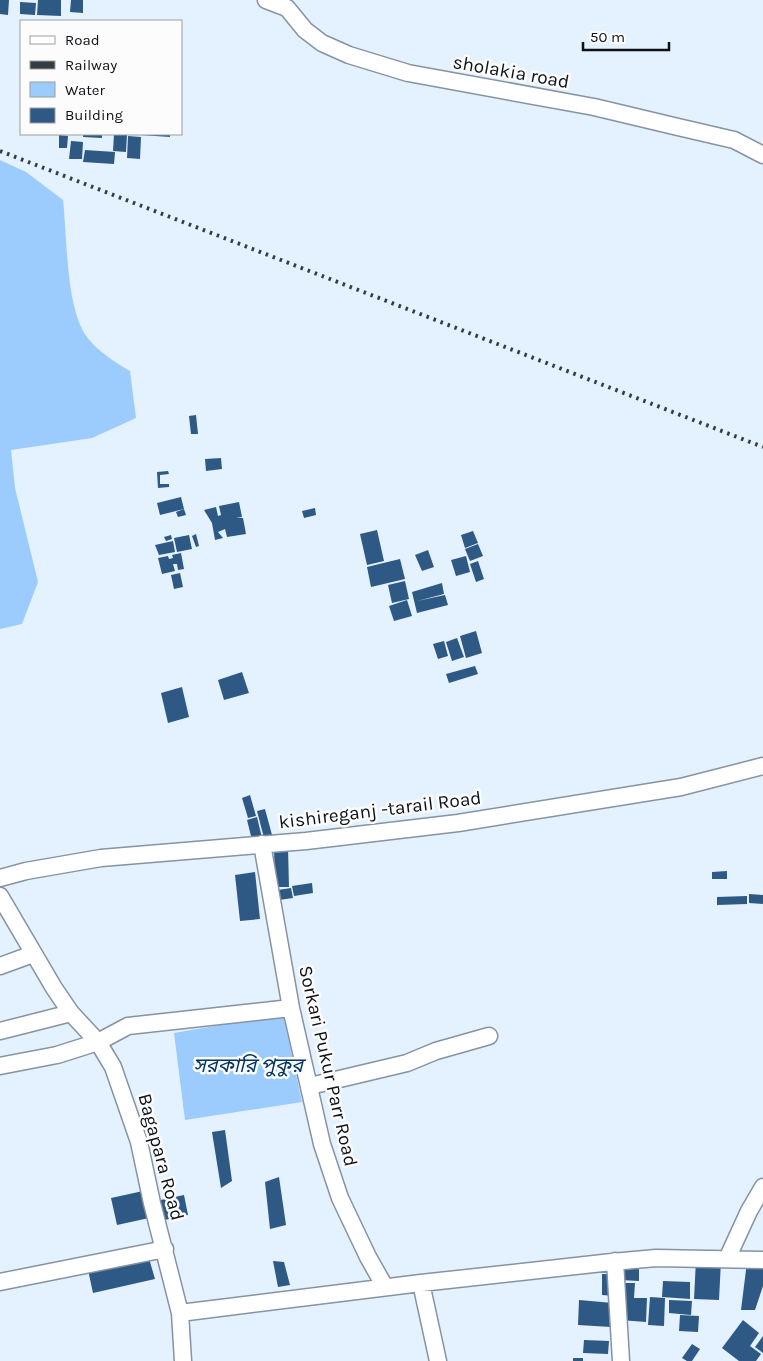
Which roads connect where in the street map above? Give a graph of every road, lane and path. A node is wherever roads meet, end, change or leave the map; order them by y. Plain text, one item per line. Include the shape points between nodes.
1 (266, 0) edge
2 (763, 155) edge
3 (763, 766) edge
4 (262, 844) junction
5 (0, 878) edge
6 (0, 896) edge
7 (33, 954) junction
8 (0, 966) edge
9 (290, 1008) junction
10 (71, 1013) junction
11 (0, 1031) edge
12 (489, 1036) dead end
13 (98, 1042) junction
14 (0, 1066) edge
15 (310, 1086) junction
16 (763, 1187) edge
17 (165, 1249) junction
18 (727, 1258) junction
19 (763, 1260) edge
20 (615, 1262) junction
21 (0, 1282) edge
22 (421, 1283) junction
23 (385, 1287) junction
24 (180, 1313) junction
25 (182, 1361) edge
26 (438, 1361) edge
27 (621, 1361) edge

1 - 2 street, sholakia road via 288,8 305,30 322,43 348,55 408,73 678,126 734,140
3 - 4 street, kishireganj -tarail Road via 652,793 458,823
4 - 5 street, kishireganj -tarail Road via 101,858
4 - 9 street, Sorkari Pukur Parr Road
6 - 7 street, Bagapara Road
7 - 8 street
7 - 10 street, Bagapara Road
9 - 13 street via 128,1026
9 - 15 street, Sorkari Pukur Parr Road
10 - 11 street
10 - 13 street, Bagapara Road
12 - 15 street via 407,1063
13 - 14 street via 57,1055
13 - 17 street, Bagapara Road via 113,1067 133,1119
15 - 23 street, Sorkari Pukur Parr Road via 322,1144 340,1198
16 - 18 street
17 - 21 street
17 - 24 street, Bagapara Road
18 - 19 street
18 - 20 street via 656,1258
20 - 22 street
20 - 27 street
22 - 23 street
22 - 26 street
23 - 24 street
24 - 25 street, Bagapara Road

